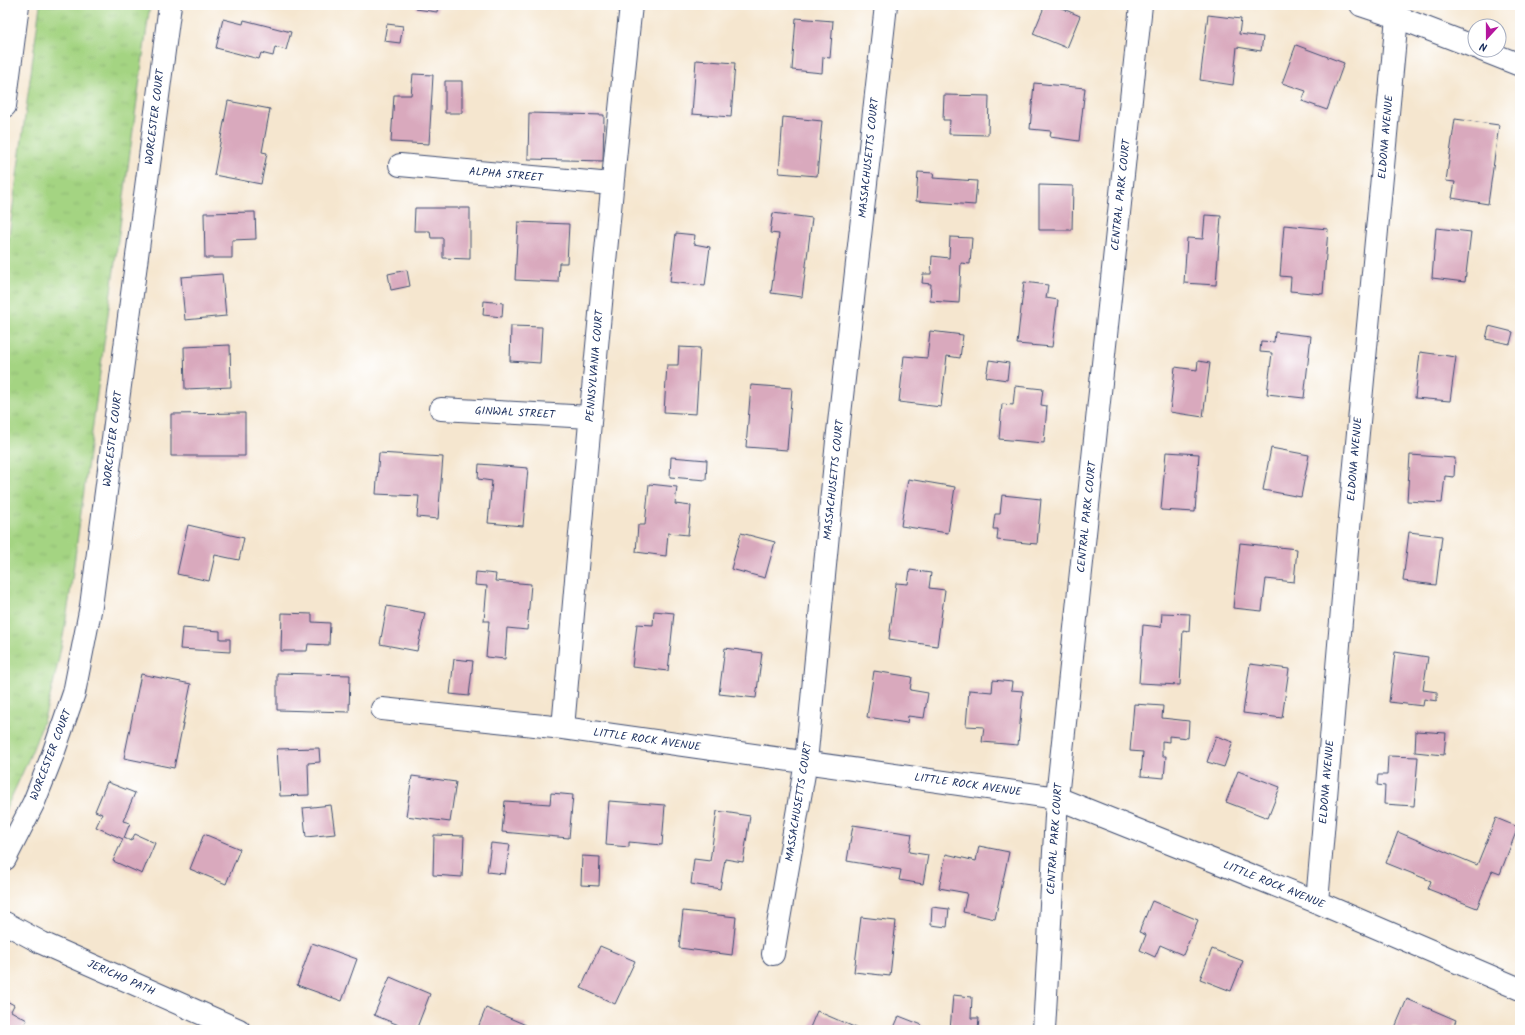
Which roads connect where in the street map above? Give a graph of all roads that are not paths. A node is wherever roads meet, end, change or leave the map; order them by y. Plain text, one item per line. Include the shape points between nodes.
1 (18, 5) edge
2 (170, 5) edge
3 (631, 5) edge
4 (886, 5) edge
5 (1141, 5) edge
6 (1361, 5) edge
7 (1397, 17) junction
8 (1467, 44) edge
9 (1502, 58) edge
10 (1520, 65) edge
11 (5, 106) edge
12 (400, 166) dead end
13 (612, 184) junction
14 (441, 409) dead end
15 (590, 417) junction
16 (382, 709) dead end
17 (563, 728) junction
18 (806, 762) junction
19 (1057, 798) junction
20 (5, 859) edge
21 (1317, 902) junction
22 (5, 923) edge
23 (773, 954) dead end
24 (1520, 989) edge
25 (240, 1030) edge
26 (1044, 1030) edge

1 - 11 street
2 - 20 street, WORCESTER COURT via 91,606 74,693 54,754 34,802
3 - 13 street, PENNSYLVANIA COURT
4 - 18 street, MASSACHUSETTS COURT via 837,441
5 - 19 street, CENTRAL PARK COURT
6 - 7 street
7 - 8 street
7 - 21 street, ELDONA AVENUE
9 - 10 street
12 - 13 street, ALPHA STREET
13 - 15 street, PENNSYLVANIA COURT
14 - 15 street, GINWAL STREET
15 - 17 street, PENNSYLVANIA COURT
16 - 17 street, LITTLE ROCK AVENUE
17 - 18 street, LITTLE ROCK AVENUE
18 - 19 street, LITTLE ROCK AVENUE
18 - 23 street, MASSACHUSETTS COURT
19 - 21 street, LITTLE ROCK AVENUE
19 - 26 street, CENTRAL PARK COURT
21 - 24 street, LITTLE ROCK AVENUE
22 - 25 street, JERICHO PATH via 49,946

